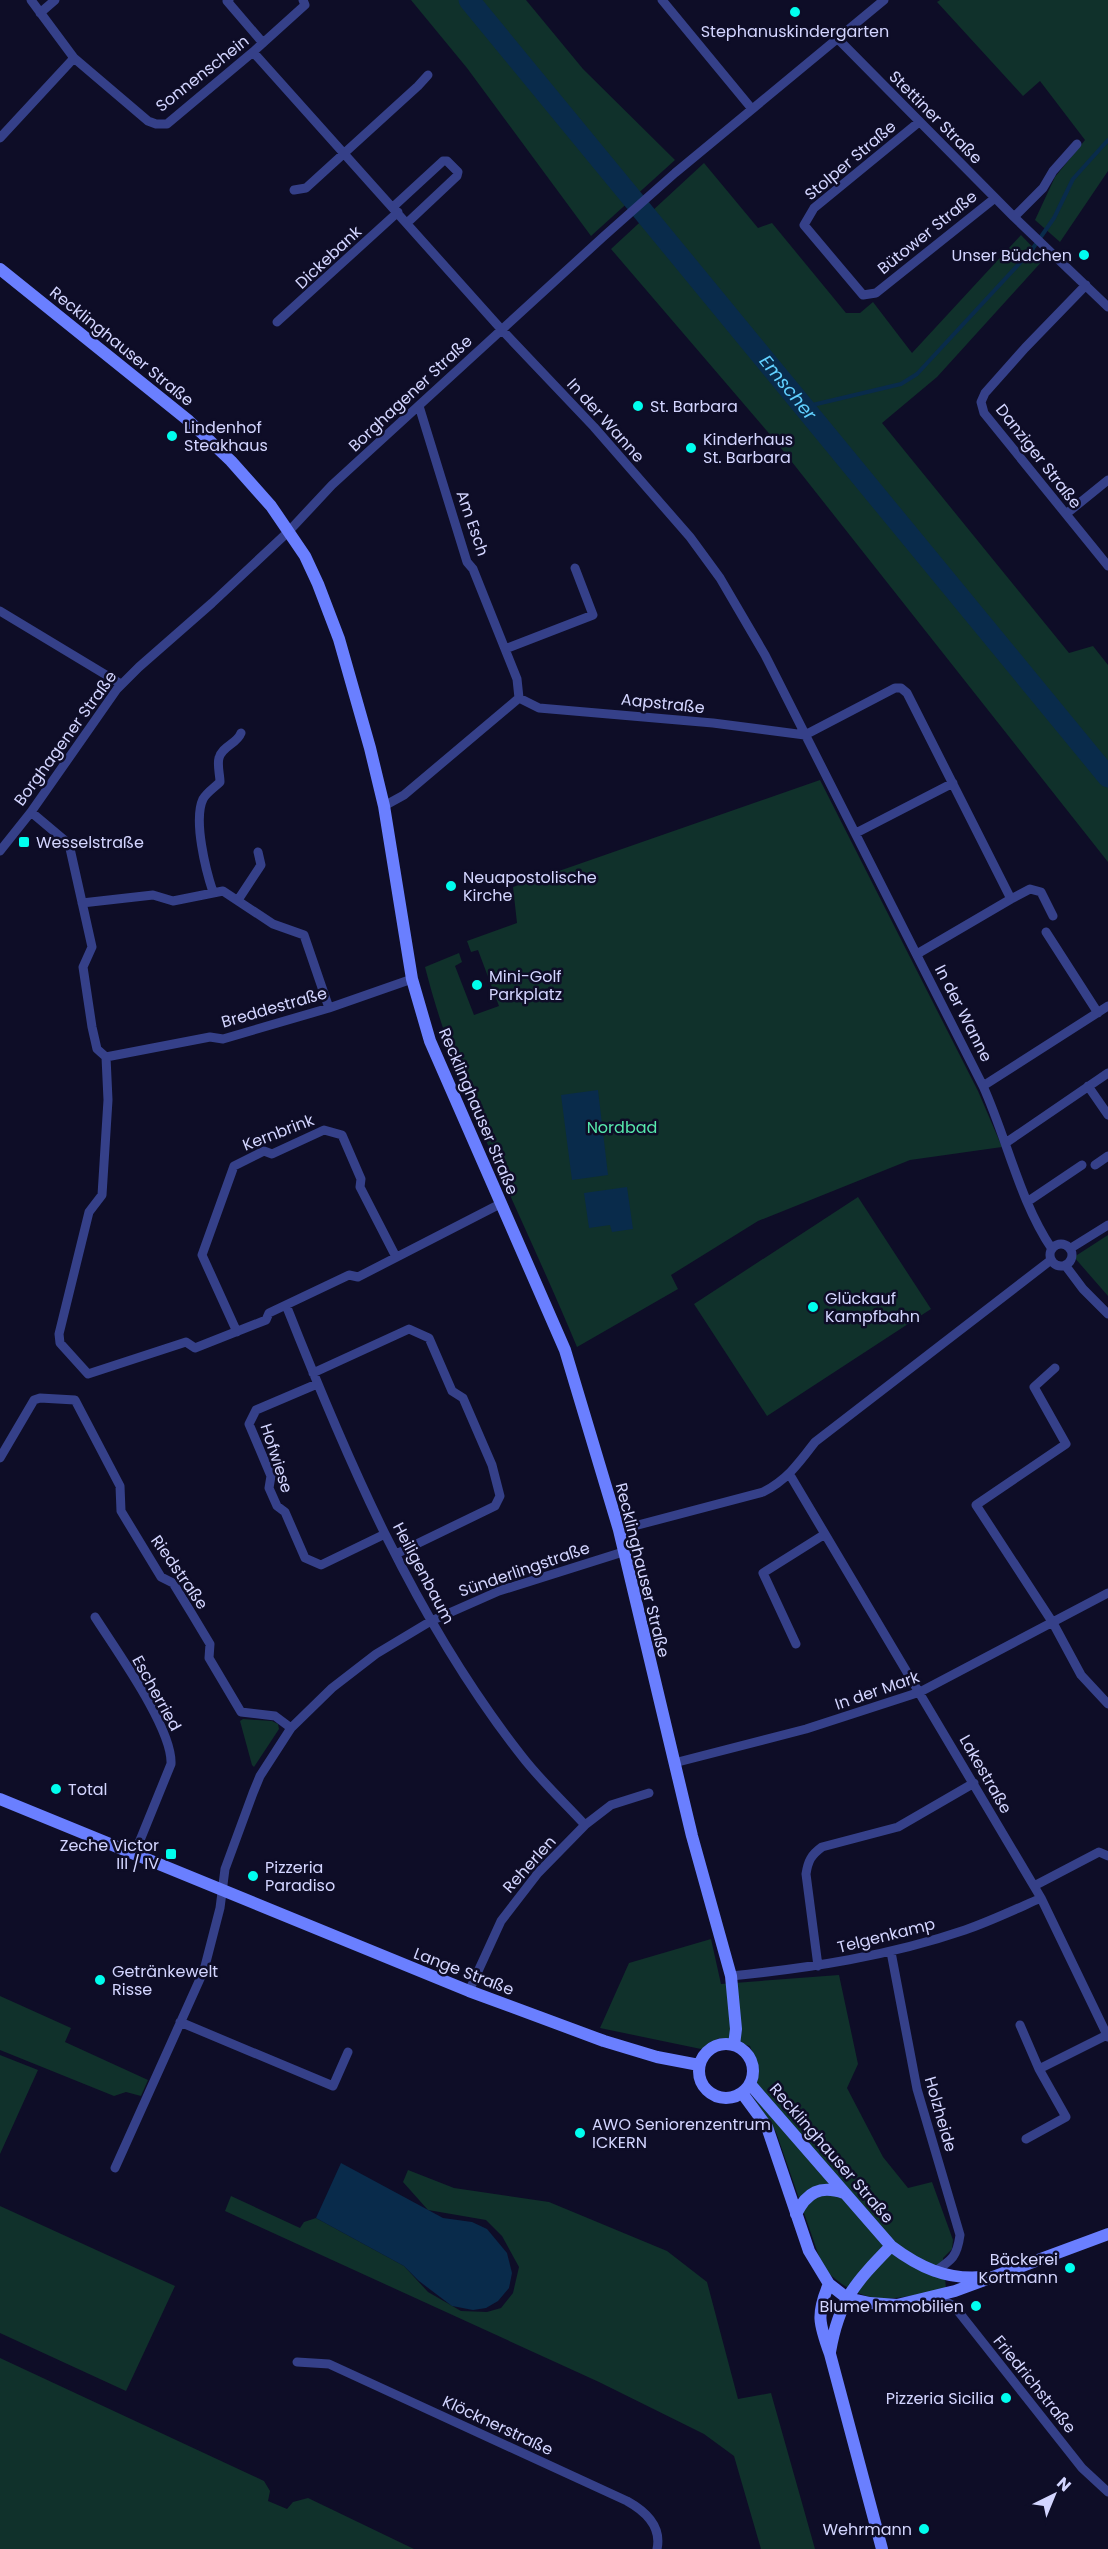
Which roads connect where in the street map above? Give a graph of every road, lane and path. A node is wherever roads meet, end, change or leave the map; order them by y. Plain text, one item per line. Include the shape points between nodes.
1 (31, 0) edge
2 (55, 0) edge
3 (229, 0) edge
4 (662, 0) edge
5 (884, 0) edge
6 (304, 3) edge
7 (40, 13) junction
8 (838, 39) junction
9 (263, 43) junction
10 (253, 52) junction
11 (74, 58) junction
12 (428, 75) dead end
13 (752, 109) junction
14 (920, 122) junction
15 (0, 138) edge
16 (1077, 144) dead end
17 (343, 154) junction
18 (294, 190) dead end
19 (994, 198) junction
20 (395, 210) junction
21 (1014, 217) junction
22 (407, 224) junction
23 (804, 225) joint
24 (0, 269) edge
25 (1086, 285) junction
26 (1108, 307) edge
27 (277, 322) dead end
28 (501, 329) junction
29 (418, 406) junction
30 (1108, 480) edge
31 (1066, 514) junction
32 (289, 531) junction
33 (1108, 566) edge
34 (575, 568) dead end
35 (0, 611) edge
36 (505, 648) junction
37 (121, 684) junction
38 (519, 698) junction
39 (241, 733) dead end
40 (805, 735) junction
41 (953, 783) junction
42 (384, 806) junction
43 (31, 812) junction
44 (856, 833) junction
45 (0, 851) edge
46 (258, 852) dead end
47 (213, 892) junction
48 (1011, 899) junction
49 (238, 900) junction
50 (82, 903) junction
51 (1053, 916) dead end
52 (1046, 932) dead end
53 (917, 954) junction
54 (412, 979) junction
55 (1108, 1006) edge
56 (329, 1008) junction
57 (1098, 1013) junction
58 (106, 1057) junction
59 (1108, 1073) edge
60 (983, 1086) junction
61 (1088, 1086) junction
62 (1108, 1115) edge
63 (1007, 1143) junction
64 (1108, 1156) edge
65 (1082, 1165) dead end
66 (1095, 1166) dead end
67 (1027, 1202) junction
68 (500, 1204) junction
69 (1108, 1225) edge
70 (1071, 1248) junction
71 (1052, 1249) junction
72 (396, 1257) junction
73 (1051, 1260) junction
74 (1065, 1265) junction
75 (286, 1305) junction
76 (1108, 1314) edge
77 (237, 1332) junction
78 (1055, 1368) dead end
79 (313, 1374) junction
80 (317, 1384) junction
81 (0, 1458) edge
82 (790, 1475) junction
83 (619, 1530) junction
84 (385, 1534) junction
85 (825, 1534) junction
86 (623, 1552) junction
87 (396, 1554) junction
88 (1108, 1593) edge
89 (95, 1617) dead end
90 (431, 1622) junction
91 (1053, 1623) junction
92 (796, 1644) dead end
93 (920, 1692) junction
94 (1108, 1704) edge
95 (291, 1728) junction
96 (674, 1763) junction
97 (974, 1783) junction
98 (649, 1793) dead end
99 (0, 1799) edge
100 (585, 1825) junction
101 (134, 1854) junction
102 (1108, 1856) edge
103 (1034, 1887) junction
104 (223, 1890) junction
105 (1041, 1898) junction
106 (891, 1952) junction
107 (818, 1966) junction
108 (731, 1976) junction
109 (469, 1991) junction
110 (180, 2022) junction
111 (1020, 2025) dead end
112 (1108, 2036) edge
113 (734, 2045) junction
114 (348, 2052) dead end
115 (699, 2065) junction
116 (1040, 2069) junction
117 (746, 2088) junction
118 (1026, 2139) dead end
119 (115, 2168) dead end
120 (845, 2193) junction
121 (796, 2214) junction
122 (1108, 2234) edge
123 (891, 2246) junction
124 (934, 2272) junction
125 (995, 2276) junction
126 (829, 2284) junction
127 (937, 2297) junction
128 (846, 2298) junction
129 (830, 2354) junction
130 (297, 2362) dead end
131 (1108, 2492) edge
132 (657, 2549) edge
133 (882, 2549) edge

1 - 7 street, Sonnenschein
2 - 7 street
3 - 9 street, Sonnenschein
4 - 13 street
5 - 8 street, Borghagener Straße
6 - 9 street, Sonnenschein
7 - 11 street, Sonnenschein
8 - 13 street, Borghagener Straße
8 - 14 street, Stettiner Straße
9 - 10 street, Sonnenschein
10 - 11 street, Sonnenschein via 167,124 148,121
10 - 17 street, In der Wanne
11 - 15 street
12 - 17 street
13 - 28 street, Borghagener Straße via 655,190
14 - 19 street, Stettiner Straße
14 - 23 street, Stolper Straße via 814,208
16 - 21 street via 1043,188
17 - 18 street via 306,188
17 - 20 street, In der Wanne
19 - 21 street, Stettiner Straße
19 - 23 street, Bütower Straße via 876,293 863,295
20 - 22 street, In der Wanne
20 - 22 street, Dickebank via 443,161 453,166 457,176
20 - 27 street, Dickebank
21 - 25 street, Stettiner Straße
22 - 28 street, In der Wanne
24 - 32 main road, Recklinghauser Straße via 197,427 245,476
25 - 26 street, Stettiner Straße
25 - 31 street, Danziger Straße via 1025,348 981,402 984,413
28 - 29 street, Borghagener Straße
28 - 40 street, In der Wanne via 690,537 720,578 765,655
29 - 32 street, Borghagener Straße via 332,485
29 - 36 street, Am Esch via 467,562
30 - 31 street
31 - 33 street, Danziger Straße
32 - 37 street, Borghagener Straße
32 - 42 main road, Recklinghauser Straße via 318,584 339,639
34 - 36 street via 593,615
35 - 37 street
36 - 38 street, Am Esch via 517,679
37 - 43 street, Borghagener Straße
38 - 40 street, Aapstraße via 538,708
38 - 42 street via 404,795
39 - 47 street via 222,751 220,782 203,799 199,824
40 - 41 street via 901,688
40 - 44 street, In der Wanne
41 - 44 street
41 - 48 street
42 - 54 main road, Recklinghauser Straße
43 - 45 street, Borghagener Straße
43 - 50 street via 69,844
44 - 53 street, In der Wanne
46 - 49 street via 261,865
47 - 49 street via 223,891
47 - 50 street via 173,901 153,895
48 - 51 street, In der Wanne via 1030,889 1041,892
48 - 53 street, In der Wanne
49 - 56 street via 273,924 304,935
50 - 58 street via 92,947 83,967 92,1027 97,1049
52 - 57 street
53 - 60 street, In der Wanne
54 - 56 street, Breddestraße
54 - 68 main road, Recklinghauser Straße via 440,1067
55 - 57 street, In der Wanne
56 - 58 street, Breddestraße via 223,1039 210,1037
57 - 60 street, In der Wanne
58 - 77 street via 108,1100 102,1195 89,1212 60,1343 88,1374 94,1374 186,1342 195,1348
59 - 61 street
60 - 63 street, In der Wanne
61 - 62 street
61 - 63 street
63 - 67 street, In der Wanne
64 - 66 street
65 - 67 street
67 - 71 street, In der Wanne
68 - 72 street
68 - 83 main road, Recklinghauser Straße via 565,1350
69 - 70 street
70 - 71 street via 1063,1243
70 - 74 street via 1072,1258
71 - 73 street
72 - 75 street via 358,1277 349,1275
72 - 77 street, Kernbrink via 360,1187 362,1179 342,1135 324,1130 272,1154 264,1151 234,1166 202,1256
73 - 74 street via 1056,1265
73 - 82 street via 815,1442
74 - 76 street
75 - 77 street via 269,1313 266,1320
75 - 79 street, Heiligenbaum
78 - 91 street via 1034,1387 1066,1444 976,1505
79 - 80 street, Heiligenbaum
79 - 87 street via 409,1329 429,1338 452,1391 463,1398 492,1465 500,1496 495,1506
80 - 84 street, Heiligenbaum
80 - 84 street, Hofwiese via 256,1410 249,1424 271,1476 269,1488 277,1506 285,1512 305,1558 321,1565
81 - 95 street, Riedstraße via 34,1400 75,1400 120,1486 121,1511 161,1577 173,1583 210,1644 209,1658 242,1712 274,1716
82 - 83 street via 763,1492
82 - 85 street, Lakestraße
83 - 86 main road, Recklinghauser Straße
84 - 87 street, Heiligenbaum
85 - 92 street via 763,1573
85 - 93 street, Lakestraße
86 - 90 street, Sünderlingstraße via 499,1591
86 - 96 main road, Recklinghauser Straße
87 - 90 street, Heiligenbaum
88 - 91 street, In der Mark
89 - 101 street, Escherried via 150,1706 172,1752 171,1764
90 - 95 street, Sünderlingstraße via 376,1654 332,1688
90 - 100 street, Heiligenbaum via 521,1756
91 - 93 street, In der Mark
91 - 94 street via 1081,1675
93 - 96 street, In der Mark via 806,1729
93 - 97 street, Lakestraße
95 - 104 street, Sünderlingstraße via 260,1776 225,1869
96 - 108 main road, Recklinghauser Straße
97 - 103 street, Lakestraße
97 - 107 street via 898,1827 822,1847 813,1853 806,1874
98 - 100 street, Reherlen via 611,1805
99 - 101 main road, Lange Straße
100 - 109 street, Reherlen via 520,1894 501,1921
101 - 104 main road, Lange Straße
102 - 103 street via 1099,1852
103 - 105 street, Lakestraße
104 - 109 main road, Lange Straße
104 - 110 street via 204,1970
105 - 106 street, Telgenkamp via 966,1930
105 - 112 street, Lakestraße
106 - 107 street, Telgenkamp
106 - 124 street, Holzheide via 916,2089 960,2235 958,2252
107 - 108 street, Telgenkamp
108 - 113 main road, Recklinghauser Straße
109 - 115 main road, Lange Straße via 604,2041
110 - 114 street via 333,2086
110 - 119 street
111 - 116 street
112 - 116 street
113 - 115 main road via 713,2047
113 - 117 main road, Recklinghauser Straße via 751,2060 753,2076
115 - 117 main road, Recklinghauser Straße via 701,2082 711,2094 727,2098
116 - 118 street via 1066,2117
117 - 120 main road, Recklinghauser Straße
117 - 121 main road, Recklinghauser Straße via 767,2127
120 - 121 main road via 817,2190 809,2194
120 - 123 main road, Recklinghauser Straße
121 - 126 main road, Recklinghauser Straße via 809,2251
122 - 125 main road
123 - 124 main road via 913,2263
123 - 128 main road, Recklinghauser Straße
124 - 125 main road via 967,2278
125 - 127 main road
126 - 128 main road, Recklinghauser Straße
126 - 129 main road, Recklinghauser Straße via 819,2323
127 - 128 main road via 897,2305
127 - 131 street, Friedrichstraße via 954,2306 1082,2468
128 - 129 main road, Recklinghauser Straße via 835,2325
129 - 133 main road, Recklinghauser Straße
130 - 132 street, Klöcknerstraße via 329,2364 627,2501 642,2509 653,2522 659,2541

